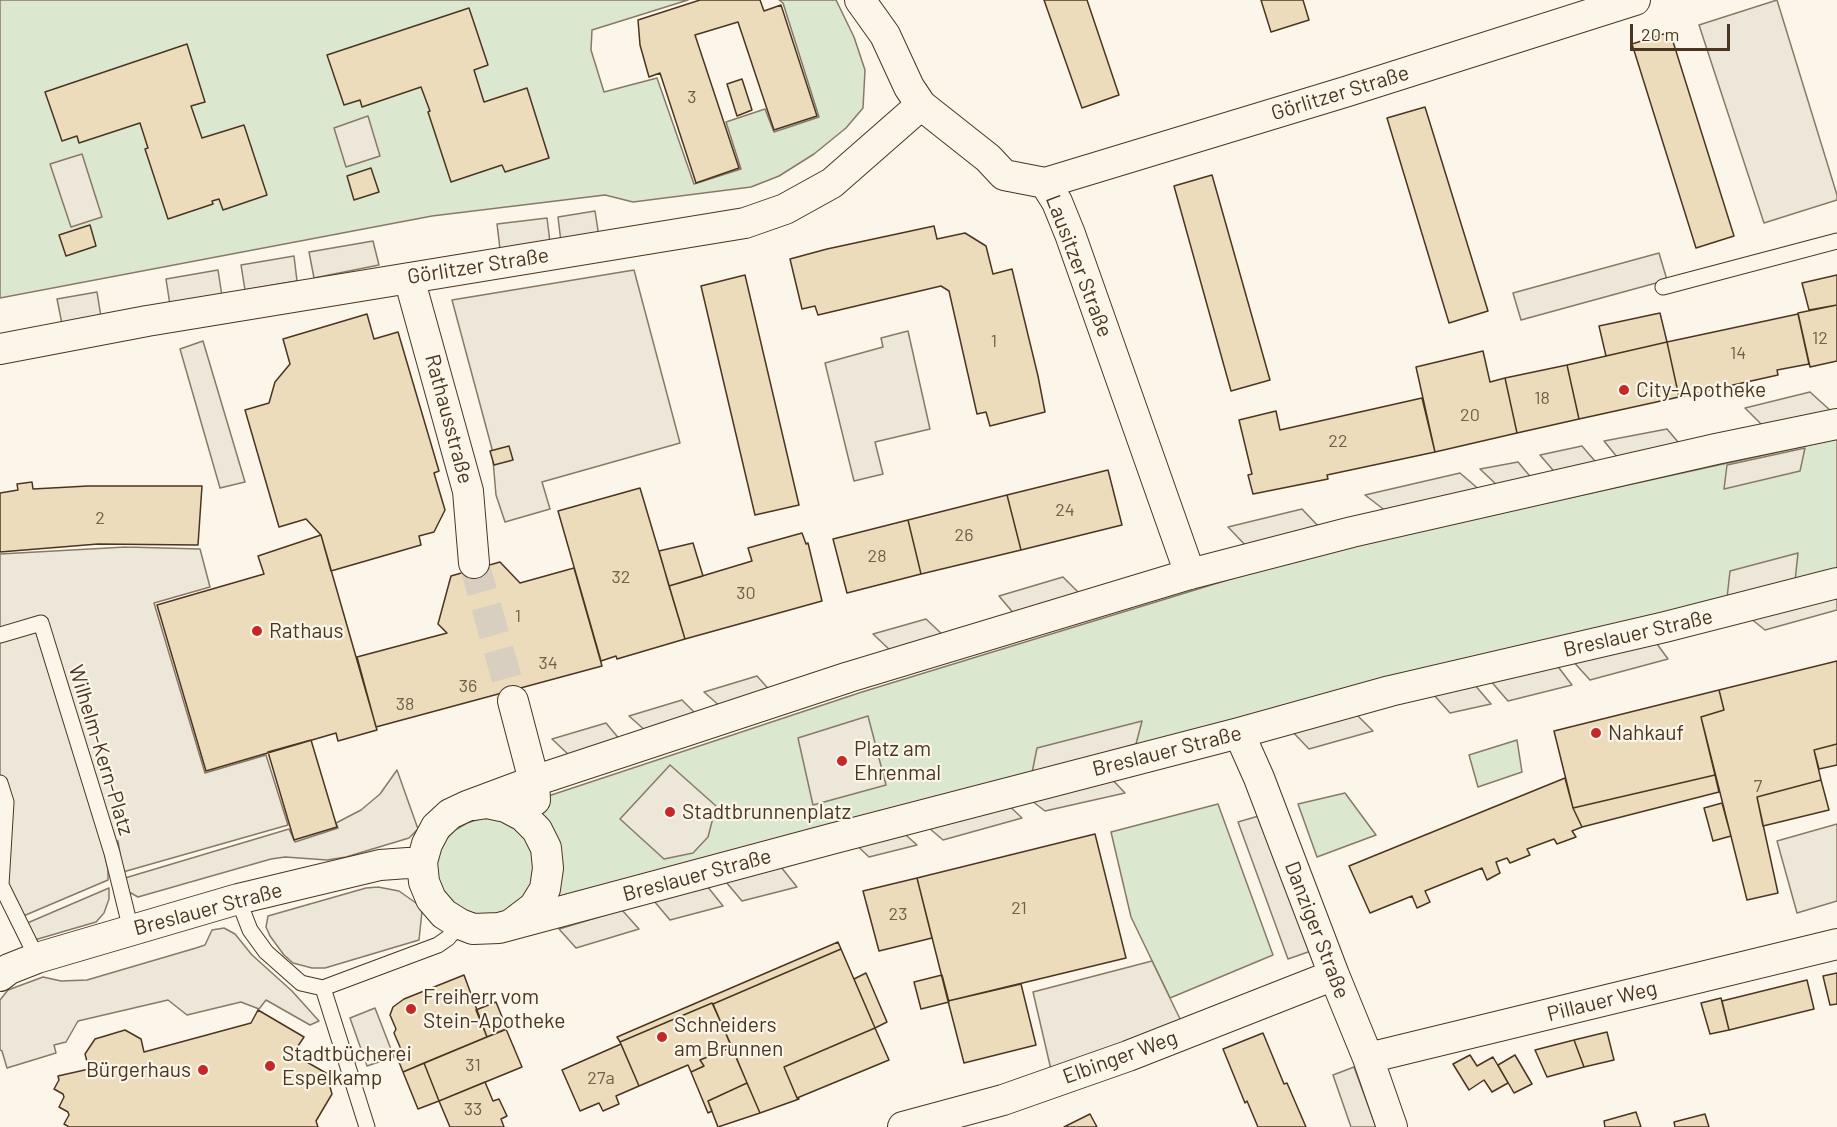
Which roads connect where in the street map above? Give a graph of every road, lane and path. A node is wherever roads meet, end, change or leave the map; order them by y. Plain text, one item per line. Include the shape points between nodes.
1 (860, 0) edge
2 (1635, 0) edge
3 (921, 105) junction
4 (1045, 183) junction
5 (1837, 241) edge
6 (409, 278) junction
7 (1664, 287) dead end
8 (0, 350) edge
9 (1837, 423) edge
10 (474, 563) tunnel mouth
11 (1190, 574) junction
12 (1837, 583) edge
13 (0, 635) edge
14 (513, 700) tunnel mouth
15 (1239, 734) junction
16 (534, 781) junction
17 (0, 783) edge
18 (467, 806) junction
19 (537, 830) junction
20 (423, 862) junction
21 (238, 899) junction
22 (460, 924) junction
23 (499, 928) junction
24 (131, 930) junction
25 (1837, 944) edge
26 (37, 958) junction
27 (1334, 975) junction
28 (0, 976) edge
29 (323, 988) junction
30 (1368, 1058) junction
31 (367, 1127) edge
32 (903, 1127) edge
33 (1392, 1127) edge

1 - 3 street, Lausitzer Straße via 885,35
2 - 4 street, Görlitzer Straße
3 - 4 street, Lausitzer Straße via 1004,175
3 - 6 street, Görlitzer Straße via 832,183 785,209 745,223
4 - 11 street, Lausitzer Straße via 1070,234
5 - 7 lane
6 - 8 street, Görlitzer Straße via 147,321
6 - 10 street, Rathausstraße via 468,491
9 - 11 street, Breslauer Straße via 1352,532
11 - 16 street, Breslauer Straße via 849,677
12 - 15 street, Breslauer Straße via 1390,691
13 - 24 lane, Wilhelm-Kern-Platz via 41,623 112,853
14 - 16 street
15 - 23 street, Breslauer Straße
15 - 27 street, Danziger Straße
16 - 18 street, Breslauer Straße
16 - 19 street, Breslauer Straße
17 - 26 lane via 6,802 1,885
18 - 19 street, Breslauer Straße via 487,803 506,807
18 - 20 street, Breslauer Straße via 436,827
19 - 23 street, Breslauer Straße via 546,848 544,889 534,907
20 - 21 street, Breslauer Straße via 380,865
20 - 22 street, Breslauer Straße via 424,882 431,899
21 - 24 street, Breslauer Straße
21 - 29 lane via 250,930 266,952 301,983
22 - 23 street, Breslauer Straße via 473,929
22 - 29 lane via 438,945
24 - 26 street, Breslauer Straße
25 - 30 street, Pillauer Weg
26 - 28 street, Breslauer Straße
27 - 30 street, Danziger Straße
27 - 32 street, Elbinger Weg via 1128,1056 1003,1100
29 - 31 lane
30 - 33 street, Danziger Straße

